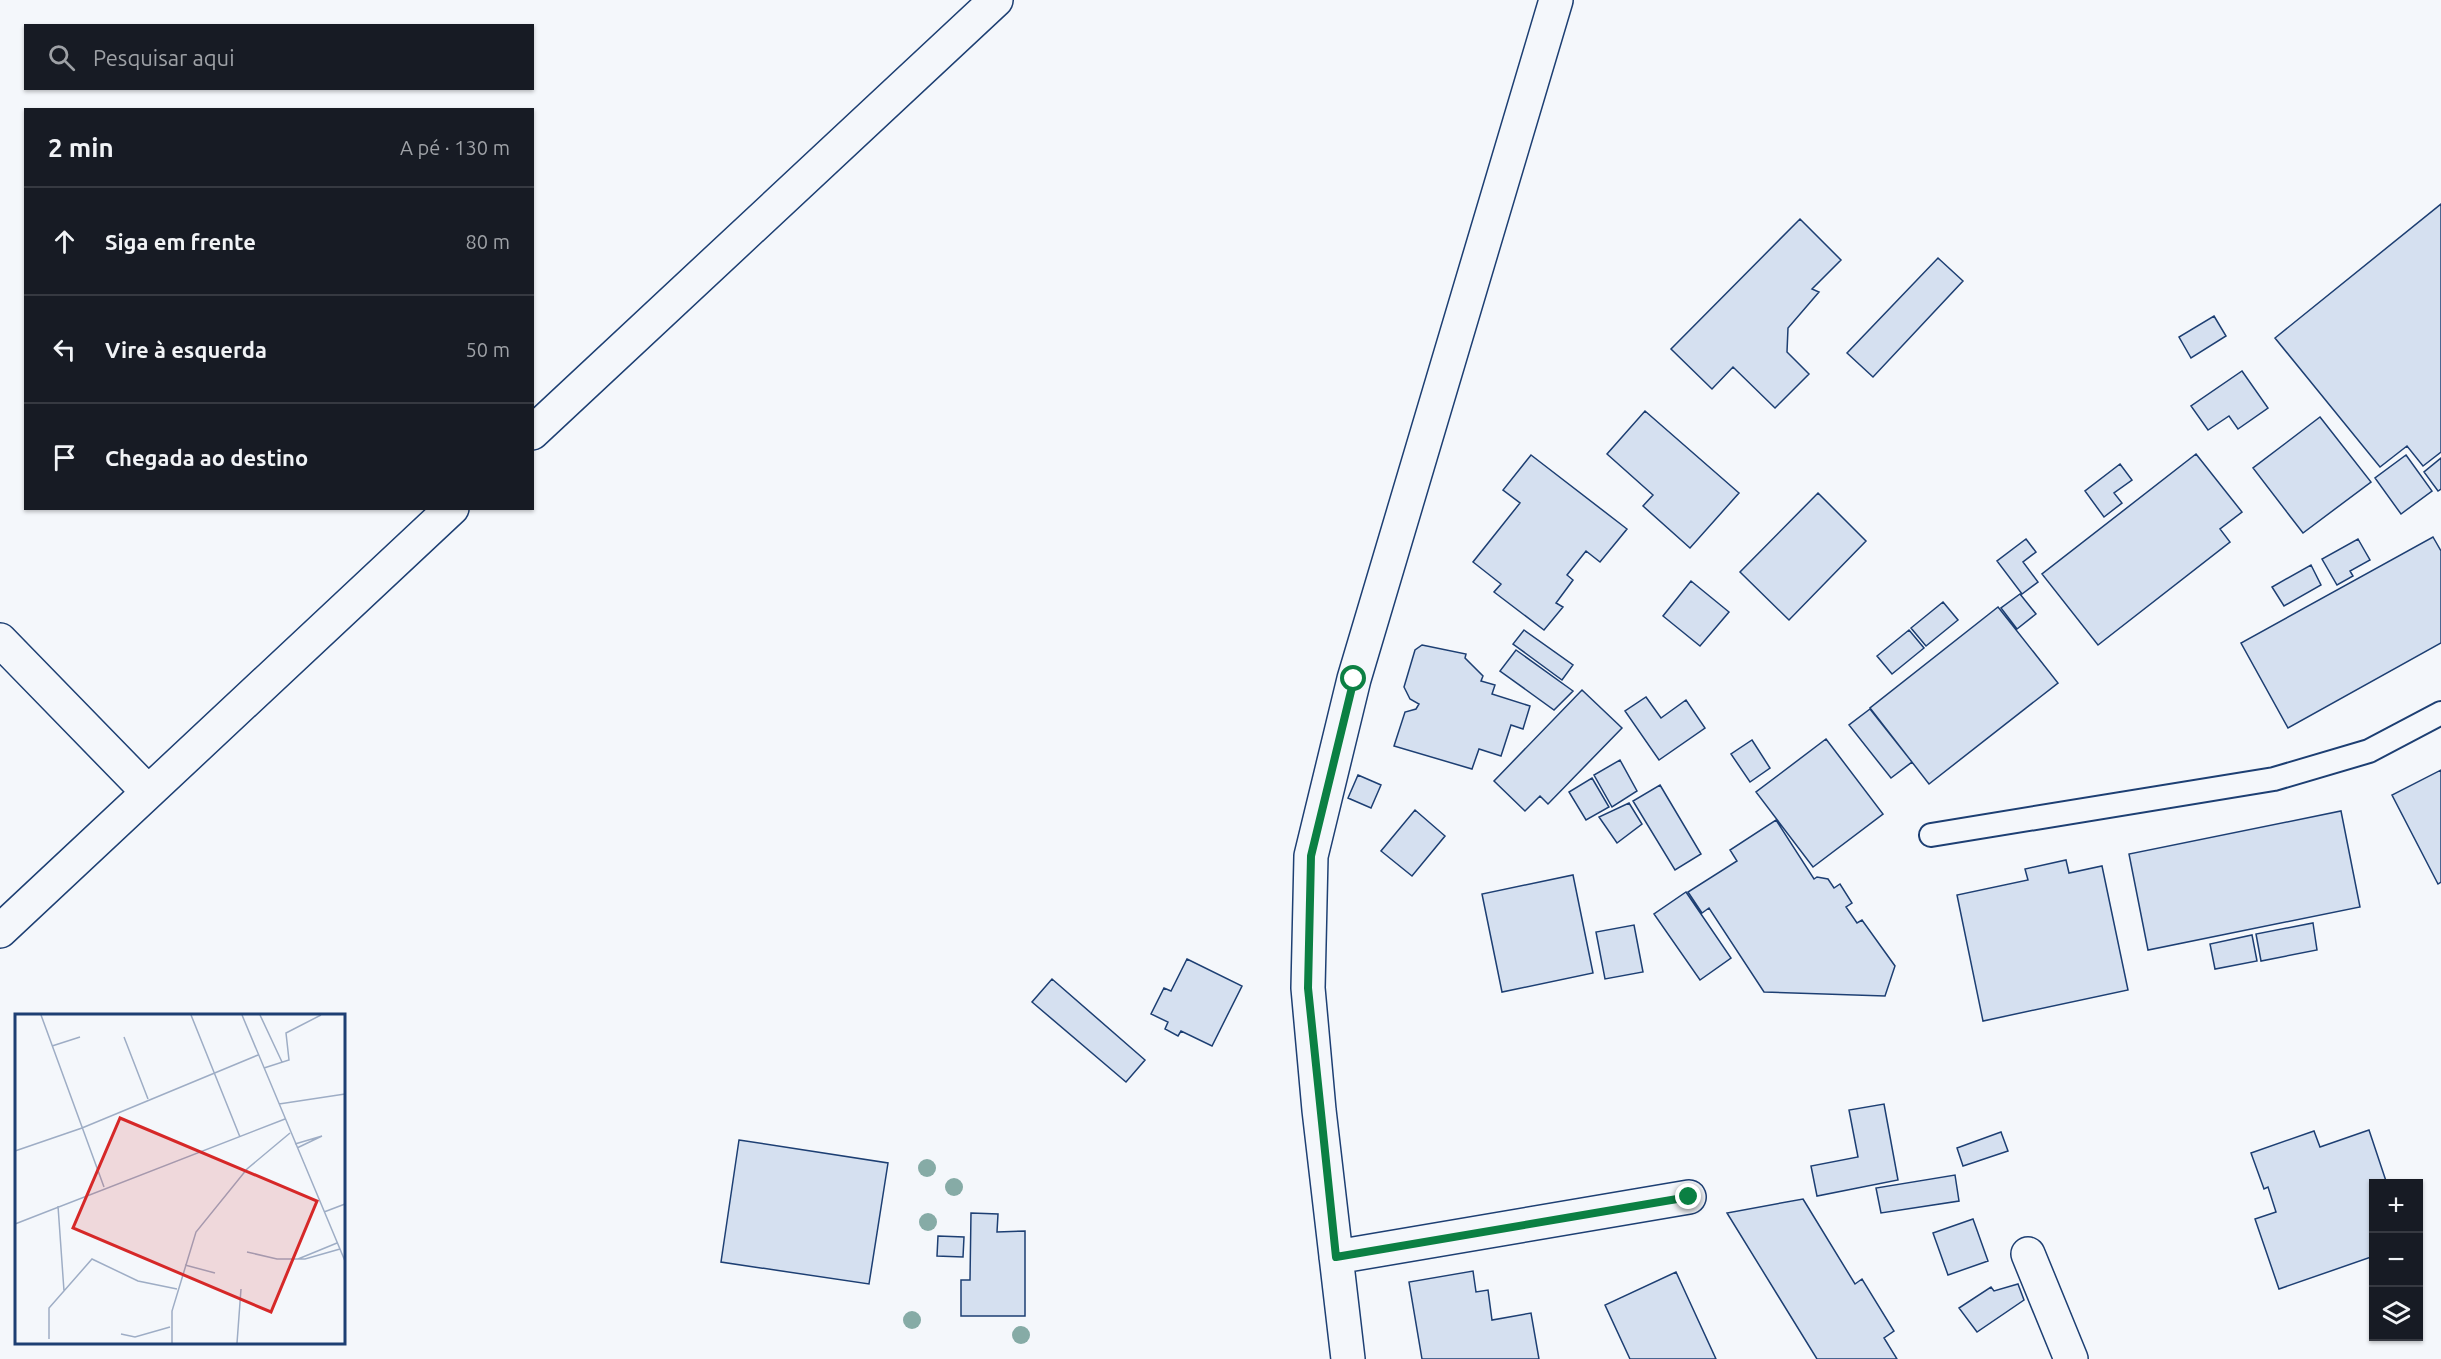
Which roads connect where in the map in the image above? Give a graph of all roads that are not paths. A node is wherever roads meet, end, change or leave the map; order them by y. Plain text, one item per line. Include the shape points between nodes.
1 (996, 0) edge
2 (1556, 0) edge
3 (534, 431) edge
4 (450, 510) edge
5 (0, 640) edge
6 (2441, 713) edge
7 (148, 792) junction
8 (1931, 835) dead end
9 (0, 931) edge
10 (1689, 1197) dead end
11 (2028, 1254) dead end
12 (1336, 1257) junction
13 (1348, 1359) edge
14 (2071, 1359) edge

1 - 3 street
2 - 12 street via 1354,679 1311,856 1308,988
4 - 7 street
5 - 7 street
6 - 8 lane via 2369,751 2274,779
7 - 9 street
10 - 12 street
11 - 14 street
12 - 13 street

